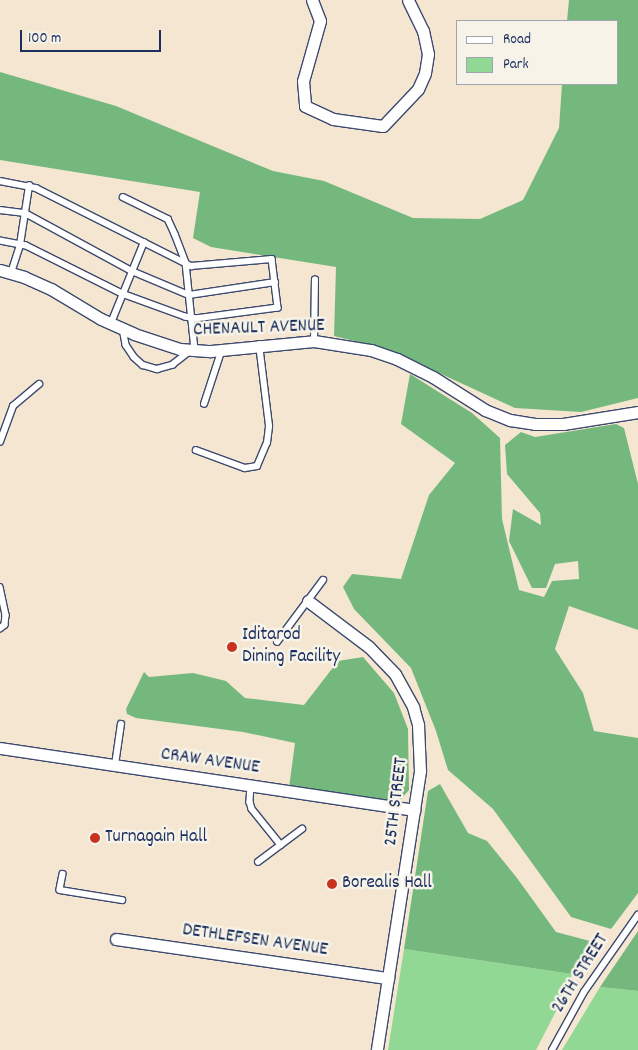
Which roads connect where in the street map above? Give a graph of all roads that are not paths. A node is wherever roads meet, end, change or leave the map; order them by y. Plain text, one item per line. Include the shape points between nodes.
1 (312, 0) edge
2 (408, 0) edge
3 (0, 181) edge
4 (29, 186) junction
5 (123, 197) dead end
6 (0, 210) edge
7 (25, 213) junction
8 (0, 241) edge
9 (144, 242) junction
10 (20, 245) junction
11 (186, 263) junction
12 (132, 271) junction
13 (5, 272) edge
14 (315, 280) dead end
15 (275, 282) junction
16 (122, 294) junction
17 (189, 295) junction
18 (191, 318) junction
19 (111, 323) junction
20 (123, 329) junction
21 (314, 341) junction
22 (260, 345) junction
23 (222, 349) junction
24 (193, 350) junction
25 (39, 384) dead end
26 (204, 404) dead end
27 (638, 412) edge
28 (0, 442) edge
29 (196, 450) dead end
30 (323, 580) dead end
31 (0, 587) edge
32 (308, 602) junction
33 (0, 629) edge
34 (276, 642) dead end
35 (121, 724) dead end
36 (0, 748) edge
37 (115, 766) junction
38 (252, 786) junction
39 (414, 810) junction
40 (302, 829) dead end
41 (281, 845) junction
42 (258, 862) dead end
43 (63, 874) dead end
44 (122, 900) dead end
45 (638, 915) edge
46 (116, 939) dead end
47 (388, 978) junction
48 (377, 1050) edge
49 (552, 1050) edge

1 - 2 street via 320,21 303,81 305,106 333,119 383,126 418,89 425,73 428,54 423,31
3 - 4 lane
4 - 7 lane
4 - 9 lane
5 - 11 lane via 168,219
6 - 7 lane
7 - 10 lane
7 - 12 lane
8 - 10 lane
9 - 11 lane
9 - 12 lane
10 - 13 lane
10 - 16 lane
11 - 15 lane via 192,266 272,259
11 - 17 lane
12 - 16 lane
12 - 17 lane
13 - 19 street, CHENAULT AVENUE via 51,289
14 - 21 lane
15 - 17 lane
15 - 18 lane via 278,308
16 - 18 lane
16 - 19 lane
17 - 18 lane
18 - 24 lane
19 - 20 street, CHENAULT AVENUE
20 - 24 street, CHENAULT AVENUE via 180,349
20 - 24 lane via 126,345 134,357 142,364 157,369 172,365
21 - 22 street, CHENAULT AVENUE
21 - 27 street, CHENAULT AVENUE via 371,350 397,359 485,410 510,420 563,424
22 - 23 street, CHENAULT AVENUE
22 - 29 lane via 270,426 257,466 245,468
23 - 24 street, CHENAULT AVENUE
23 - 26 lane
25 - 28 lane via 13,406
30 - 32 lane
31 - 33 lane via 6,615 5,624
32 - 34 lane
32 - 39 street, 25TH STREET via 369,647 395,674 405,690 418,725 420,770
35 - 37 lane
36 - 37 street, CRAW AVENUE
37 - 38 street, CRAW AVENUE
38 - 39 street, CRAW AVENUE
38 - 41 lane via 252,809
39 - 47 street, 25TH STREET
40 - 41 lane
41 - 42 lane
43 - 44 lane via 60,890
45 - 49 lane, 26TH STREET via 584,992
46 - 47 street, DETHLEFSEN AVENUE
47 - 48 street, 25TH STREET

